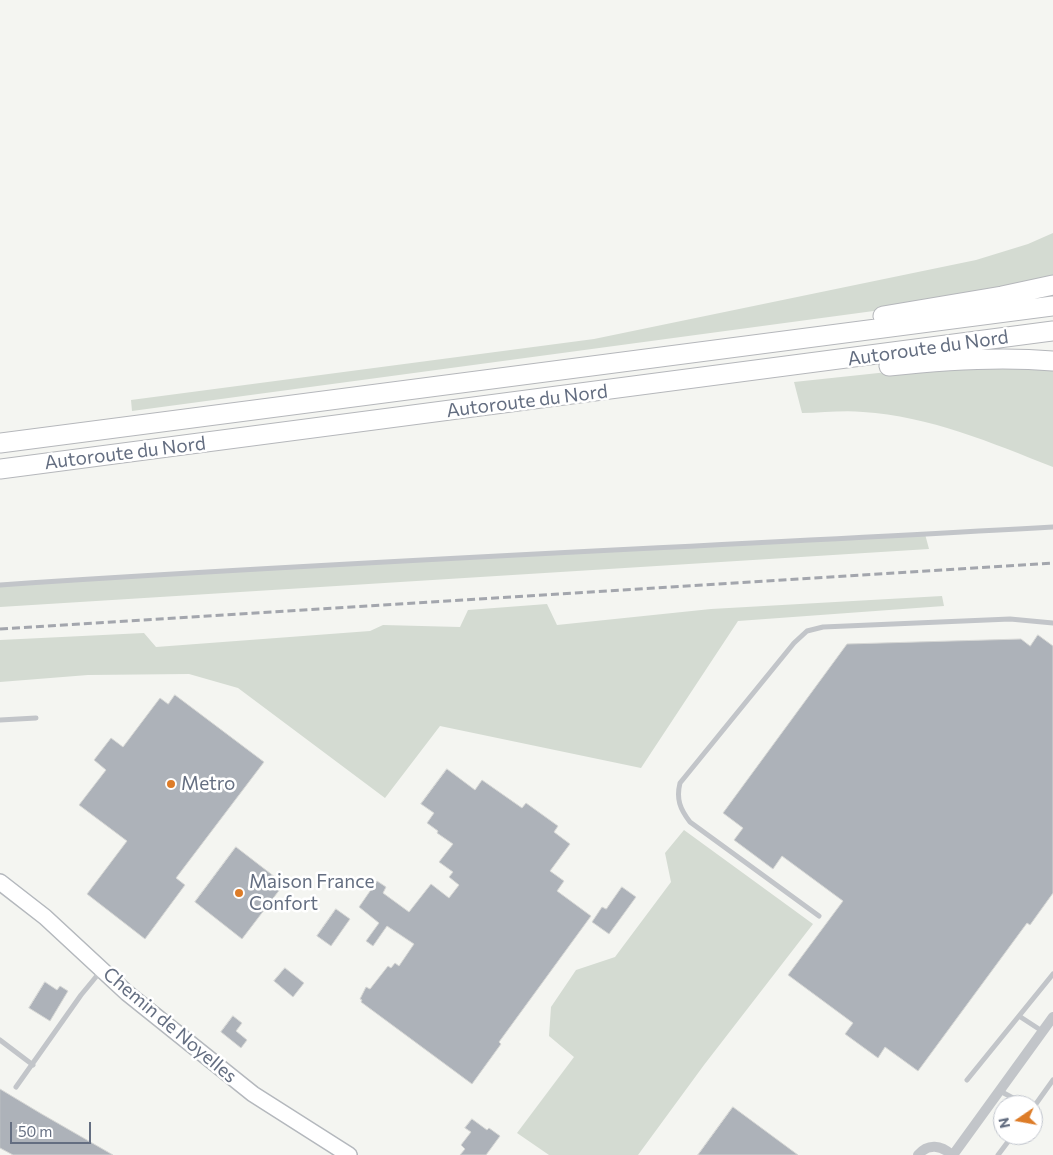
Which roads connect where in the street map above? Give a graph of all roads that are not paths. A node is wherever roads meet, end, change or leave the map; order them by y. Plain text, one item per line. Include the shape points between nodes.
1 (1053, 285) edge
2 (1053, 306) edge
3 (1053, 331) edge
4 (843, 333) junction
5 (820, 362) junction
6 (1053, 362) edge
7 (0, 443) edge
8 (0, 469) edge
9 (1053, 527) edge
10 (0, 585) edge
11 (1053, 623) edge
12 (36, 718) dead end
13 (0, 720) edge
14 (0, 882) edge
15 (819, 916) dead end
16 (102, 970) junction
17 (1053, 974) edge
18 (1019, 1016) junction
19 (1053, 1017) edge
20 (1043, 1031) junction
21 (0, 1040) edge
22 (32, 1065) junction
23 (967, 1080) dead end
24 (1053, 1080) edge
25 (16, 1087) dead end
26 (1000, 1091) junction
27 (1007, 1095) edge
28 (1042, 1095) edge
29 (349, 1155) edge
30 (918, 1155) edge
31 (952, 1155) edge

1 - 4 highway via 882,316
2 - 4 highway, Autoroute du Nord
3 - 5 highway, Autoroute du Nord
4 - 7 highway, Autoroute du Nord
5 - 6 highway via 869,368 1010,358
5 - 8 highway, Autoroute du Nord
9 - 10 lane via 459,557
11 - 15 lane via 1010,619 823,627 807,632 794,643 680,783 678,802 690,822
12 - 13 lane
14 - 16 street, Chemin de Noyelles
16 - 22 lane
16 - 29 street, Chemin de Noyelles via 253,1094
17 - 18 lane
18 - 20 lane
18 - 23 lane
19 - 20 street
20 - 26 street
21 - 22 lane
22 - 25 lane
24 - 28 lane
26 - 27 lane
26 - 31 street
30 - 31 street via 933,1146

